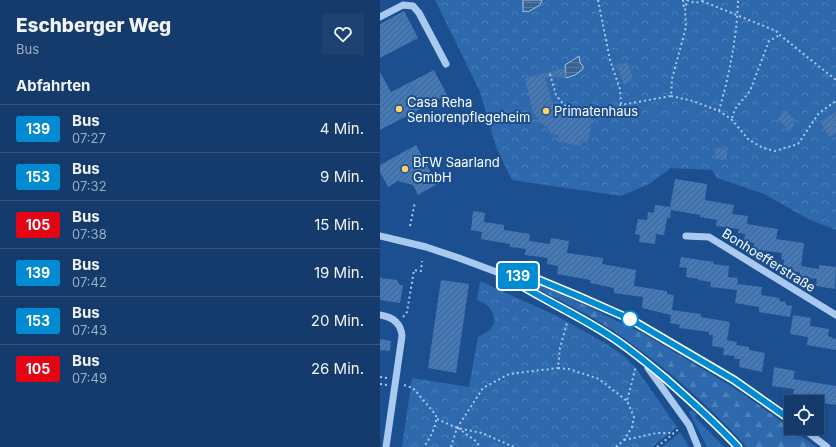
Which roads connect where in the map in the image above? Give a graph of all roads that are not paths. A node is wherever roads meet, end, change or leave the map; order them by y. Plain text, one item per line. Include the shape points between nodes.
1 (380, 17) edge
2 (446, 64) dead end
3 (380, 236) edge
4 (686, 236) dead end
5 (502, 274) junction
6 (380, 315) edge
7 (836, 315) edge
8 (641, 358) junction
9 (784, 415) edge
10 (811, 435) edge
11 (386, 447) edge
12 (698, 447) edge
13 (738, 447) edge
14 (827, 447) edge

1 - 2 street via 403,5 413,6
3 - 5 street via 426,247
4 - 7 street, Bonhoefferstraße via 709,237
5 - 8 street via 526,290 572,313
5 - 9 street via 532,277 630,319 734,380
6 - 11 street via 390,316 398,323 402,336
8 - 12 street via 689,425
8 - 13 street via 702,411
10 - 14 street

